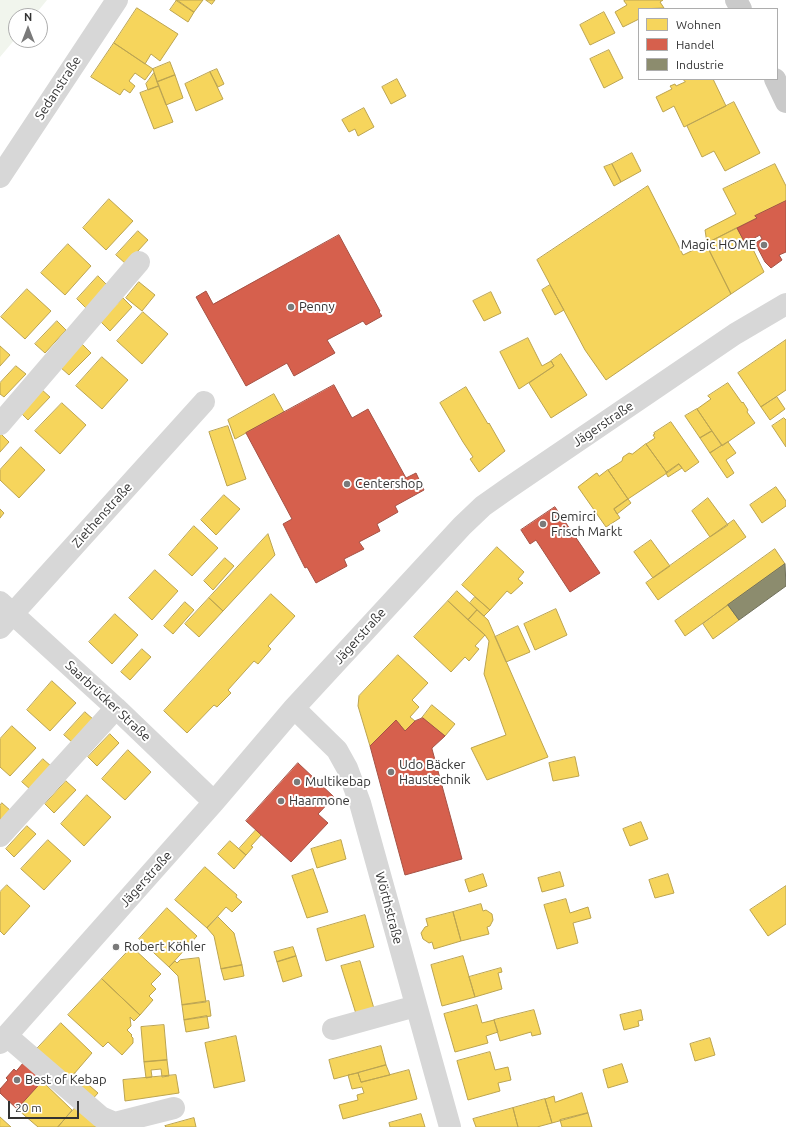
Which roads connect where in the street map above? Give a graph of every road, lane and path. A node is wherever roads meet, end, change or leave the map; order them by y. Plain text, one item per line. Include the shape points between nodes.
1 (117, 0) edge
2 (775, 80) edge
3 (786, 102) edge
4 (0, 177) edge
5 (139, 262) dead end
6 (786, 304) edge
7 (204, 402) dead end
8 (0, 424) edge
9 (4, 615) edge
10 (116, 708) junction
11 (294, 708) junction
12 (214, 802) junction
13 (0, 836) edge
14 (416, 1006) junction
15 (333, 1029) dead end
16 (3, 1040) edge
17 (174, 1108) dead end
18 (450, 1127) edge

1 - 4 street, Sedanstraße
2 - 3 main road
5 - 8 street
6 - 11 street, Jägerstraße via 735,334 483,506
7 - 9 street, Ziethenstraße
9 - 10 street, Saarbrücker Straße
10 - 12 street, Saarbrücker Straße
10 - 13 street
11 - 12 street, Jägerstraße
11 - 14 street, Wörthstraße via 337,750 347,768 360,803
12 - 16 street, Jägerstraße
14 - 15 street
14 - 18 street, Wörthstraße
16 - 17 street via 101,1117 114,1123

